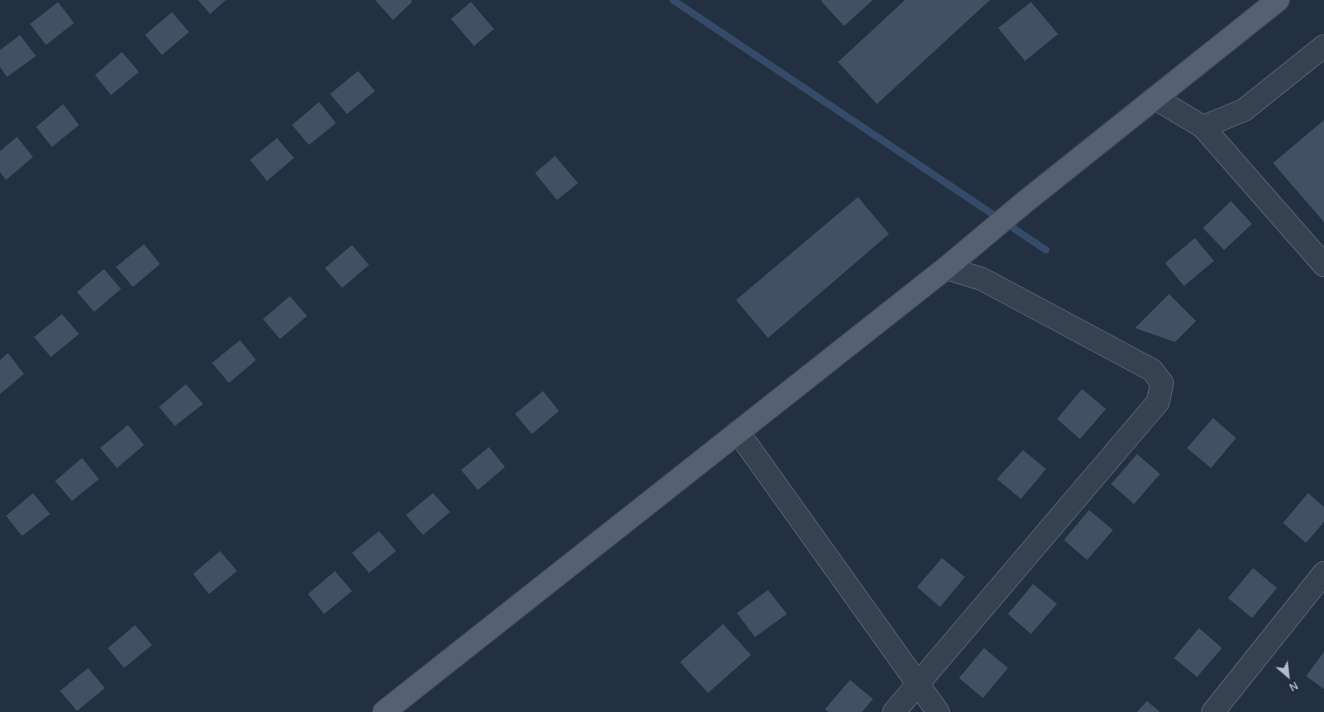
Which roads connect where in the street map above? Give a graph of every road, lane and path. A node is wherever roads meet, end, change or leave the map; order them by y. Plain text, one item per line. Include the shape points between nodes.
1 (1278, 0) edge
2 (1324, 46) edge
3 (1155, 98) junction
4 (1203, 127) junction
5 (1324, 265) edge
6 (946, 268) junction
7 (738, 432) junction
8 (1324, 573) edge
9 (917, 683) junction
10 (384, 712) edge
11 (894, 712) edge
12 (938, 712) edge
13 (1213, 712) edge

1 - 3 main road
2 - 4 street via 1244,110
3 - 4 street
3 - 6 main road
4 - 5 street
6 - 7 main road
6 - 9 street via 996,286 1152,370 1162,383 1158,402
7 - 9 street
7 - 10 main road
8 - 13 street
9 - 11 street
9 - 12 street

